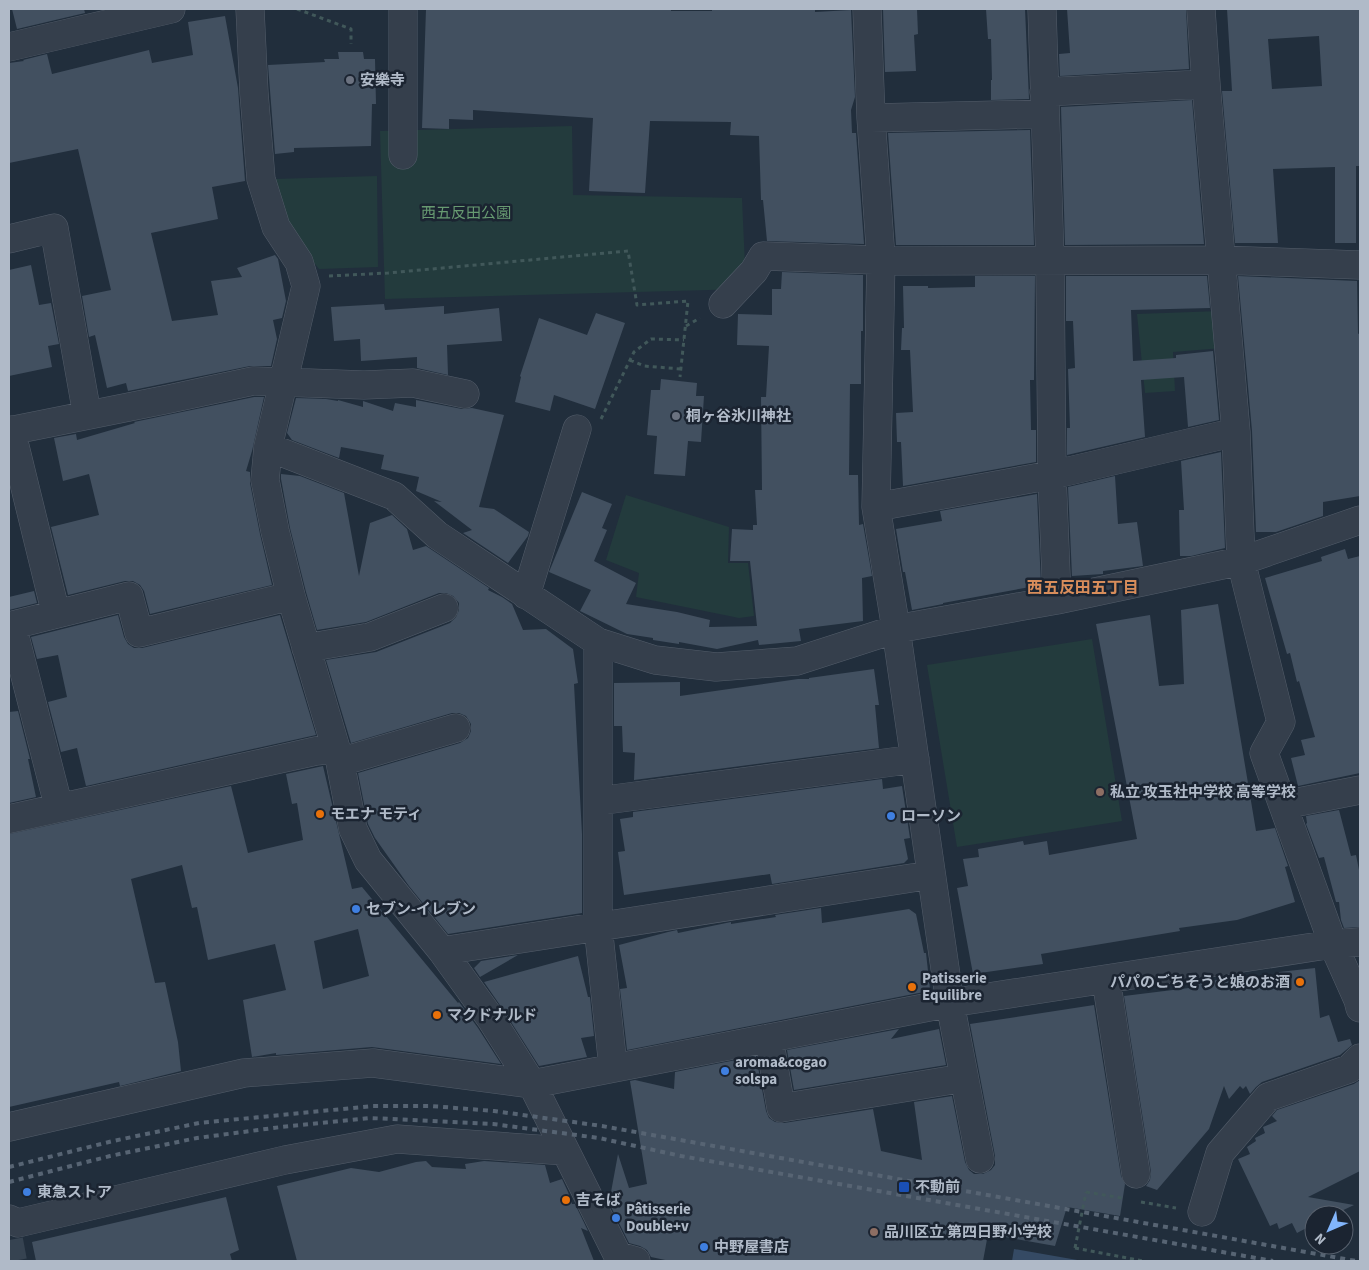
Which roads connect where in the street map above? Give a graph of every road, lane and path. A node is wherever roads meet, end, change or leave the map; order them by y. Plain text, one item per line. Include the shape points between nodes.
1 (171, 9) edge
2 (250, 9) edge
3 (297, 9) edge
4 (403, 9) edge
5 (867, 9) edge
6 (1042, 9) edge
7 (1201, 9) edge
8 (351, 44) dead end
9 (9, 47) edge
10 (1206, 84) junction
11 (1044, 103) junction
12 (871, 118) junction
13 (403, 155) dead end
14 (9, 239) edge
15 (881, 259) junction
16 (1221, 260) junction
17 (1050, 261) junction
18 (1360, 265) edge
19 (304, 277) junction
20 (723, 304) dead end
21 (684, 340) junction
22 (630, 360) junction
23 (681, 369) junction
24 (680, 377) dead end
25 (284, 381) junction
26 (465, 394) dead end
27 (87, 414) junction
28 (588, 426) joint
29 (10, 430) edge
30 (1236, 432) junction
31 (268, 447) junction
32 (1052, 474) junction
33 (876, 507) junction
34 (1360, 520) edge
35 (1241, 561) junction
36 (526, 595) junction
37 (291, 596) junction
38 (1057, 600) junction
39 (444, 608) dead end
40 (56, 614) junction
41 (10, 625) edge
42 (896, 629) junction
43 (598, 642) junction
44 (306, 648) junction
45 (456, 728) dead end
46 (338, 755) junction
47 (914, 759) junction
48 (1360, 790) edge
49 (598, 801) junction
50 (1283, 805) junction
51 (59, 808) junction
52 (9, 819) edge
53 (931, 875) junction
54 (598, 926) junction
55 (1360, 942) edge
56 (1333, 944) junction
57 (442, 951) junction
58 (1106, 979) junction
59 (950, 1003) junction
60 (1360, 1008) edge
61 (769, 1038) junction
62 (1360, 1058) edge
63 (613, 1067) junction
64 (964, 1078) junction
65 (532, 1084) junction
66 (9, 1126) edge
67 (565, 1151) junction
68 (980, 1158) dead end
69 (1135, 1187) joint
70 (1124, 1199) dead end
71 (1202, 1212) joint
72 (9, 1219) edge
73 (622, 1260) edge
74 (1144, 1261) edge

1 - 9 street
2 - 19 street via 261,179 276,227 299,262
3 - 8 path via 351,29
4 - 13 street
5 - 12 street
6 - 11 street
7 - 10 street
10 - 11 street
10 - 16 street
11 - 12 street
11 - 17 street
12 - 15 street
14 - 27 street via 54,228
15 - 17 street
15 - 20 street via 763,256 754,271
15 - 33 street
16 - 17 street
16 - 18 street
16 - 30 street
17 - 32 street
19 - 21 path via 388,273 628,251 637,305 688,301
19 - 25 street via 306,286
21 - 22 path via 652,339 634,352
21 - 23 path
22 - 23 path via 644,366
22 - 28 path
23 - 24 path
25 - 26 street via 364,385 412,383
25 - 27 street via 253,381
25 - 31 street
27 - 29 street
28 - 36 street
29 - 40 street
30 - 32 street
30 - 35 street
31 - 36 street via 394,496 437,535
31 - 37 street via 266,480
32 - 33 street
32 - 38 street
33 - 42 street
34 - 35 street
35 - 38 street
35 - 50 street via 1281,722 1264,753
36 - 43 street
37 - 40 street via 139,632 129,596
37 - 44 street
38 - 42 street
39 - 44 street via 370,637
40 - 41 street
41 - 51 street
42 - 43 street via 798,661 716,667 655,660
42 - 47 street
43 - 49 street
44 - 46 street
45 - 46 street
46 - 51 street via 316,751
46 - 57 street via 353,829 368,860
47 - 49 street
47 - 53 street
48 - 50 street
49 - 54 street
50 - 56 street
51 - 52 street
53 - 54 street
53 - 59 street
54 - 57 street
54 - 63 street
55 - 56 street
56 - 58 street
56 - 60 street
57 - 65 street
58 - 59 street
58 - 69 street
59 - 61 street
59 - 64 street
61 - 63 street
61 - 64 street via 781,1108
62 - 71 street via 1349,1069 1268,1097 1220,1153
63 - 65 street
64 - 68 street
65 - 66 street via 373,1063 244,1073
65 - 67 street
67 - 72 street via 397,1139 285,1160 18,1223
67 - 73 street
69 - 71 path
70 - 74 path, bridge via 1086,1192 1075,1248

